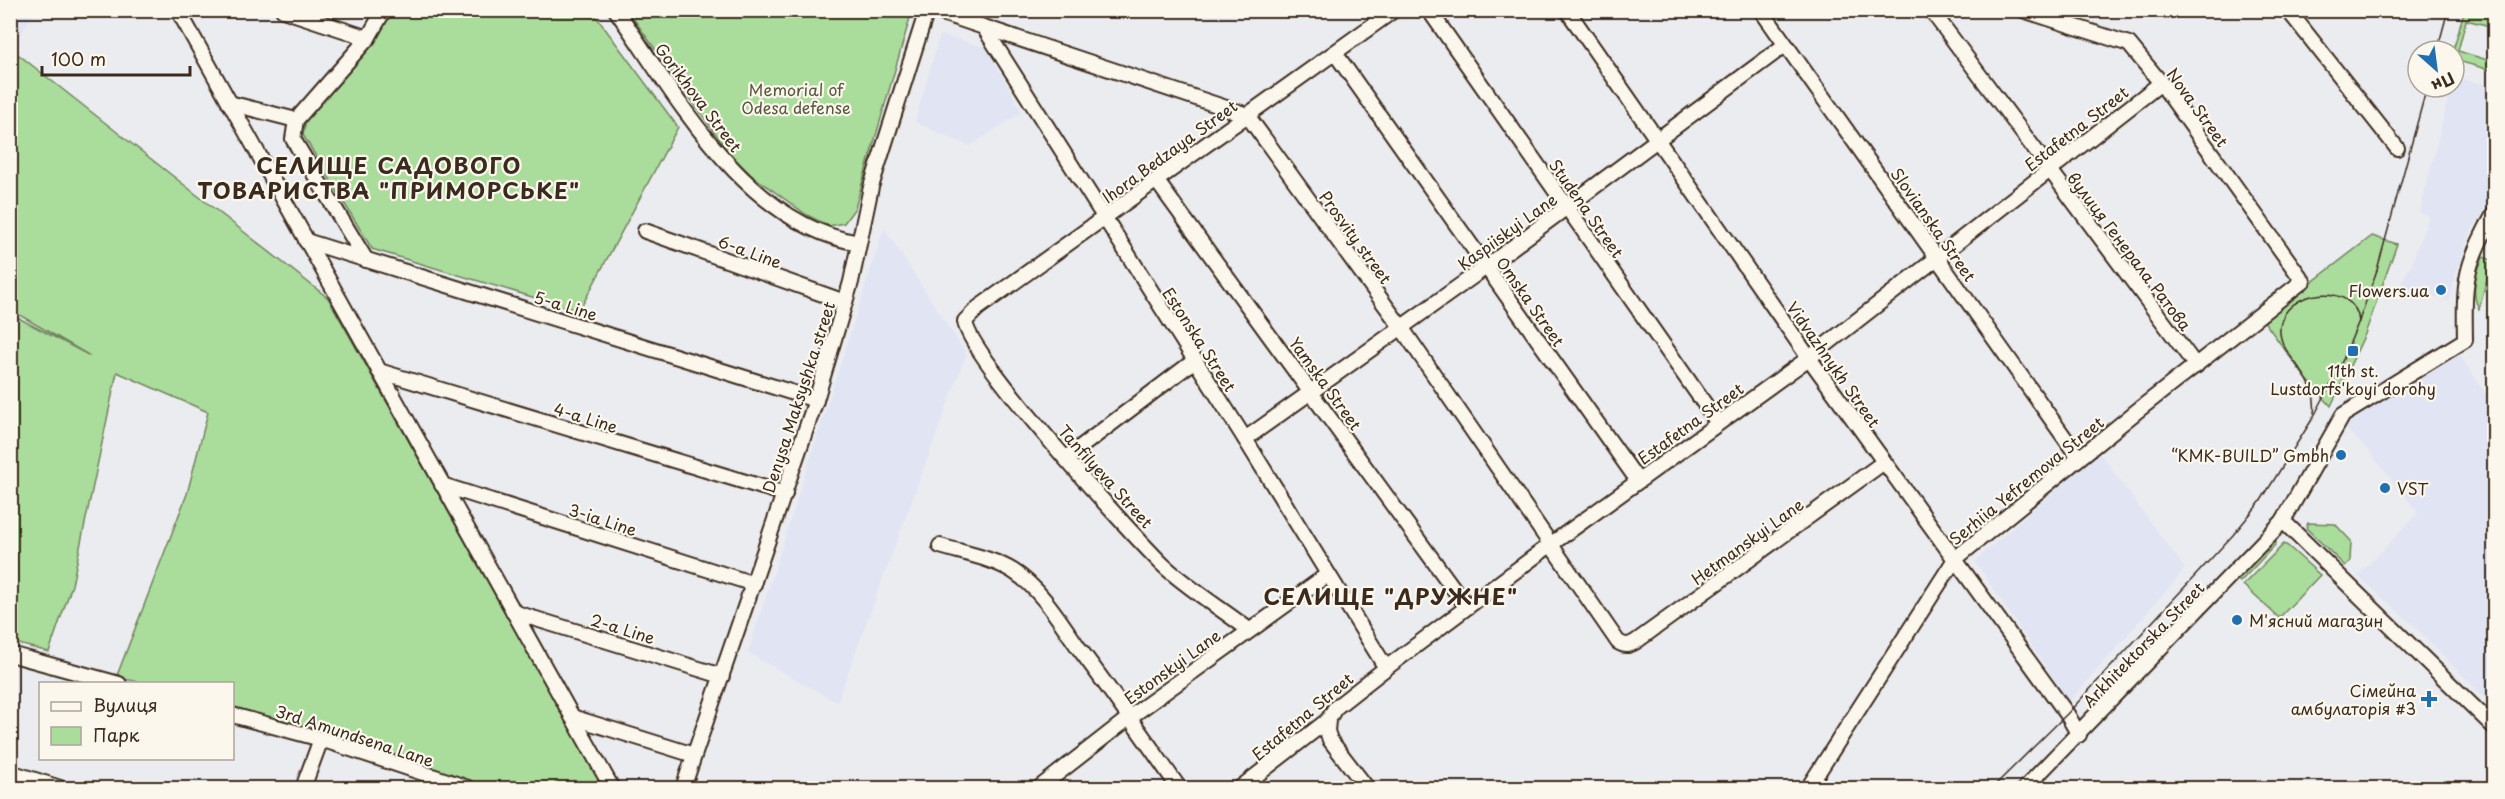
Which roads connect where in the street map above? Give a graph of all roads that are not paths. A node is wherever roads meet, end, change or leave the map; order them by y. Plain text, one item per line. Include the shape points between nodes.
1 (178, 10) edge
2 (283, 10) edge
3 (384, 10) edge
4 (616, 10) edge
5 (927, 10) edge
6 (933, 10) edge
7 (1394, 10) edge
8 (1429, 10) edge
9 (1568, 10) edge
10 (1761, 10) edge
11 (1931, 10) edge
12 (2023, 10) edge
13 (2288, 10) edge
14 (985, 29) junction
15 (368, 38) junction
16 (1785, 45) junction
17 (1335, 53) junction
18 (2161, 83) junction
19 (229, 103) junction
20 (1247, 115) junction
21 (296, 120) junction
22 (1656, 141) junction
23 (2397, 148) dead end
24 (2049, 170) junction
25 (1156, 180) junction
26 (1566, 208) junction
27 (2494, 214) edge
28 (1104, 218) junction
29 (645, 231) dead end
30 (306, 241) junction
31 (859, 243) junction
32 (1937, 258) junction
33 (366, 260) junction
34 (1486, 267) junction
35 (2303, 281) joint
36 (845, 302) junction
37 (965, 321) joint
38 (1401, 327) junction
39 (1809, 358) junction
40 (1194, 361) junction
41 (2196, 366) junction
42 (379, 371) junction
43 (1312, 392) junction
44 (816, 400) junction
45 (1718, 423) junction
46 (1245, 439) junction
47 (2079, 458) junction
48 (1066, 459) junction
49 (1884, 462) junction
50 (1638, 481) junction
51 (442, 485) junction
52 (784, 494) junction
53 (2283, 520) junction
54 (1550, 545) junction
55 (940, 546) dead end
56 (1955, 559) junction
57 (1327, 575) junction
58 (754, 584) junction
59 (1467, 607) junction
60 (513, 612) junction
61 (1249, 630) junction
62 (1629, 645) joint
63 (10, 654) edge
64 (1386, 668) junction
65 (722, 676) junction
66 (112, 682) edge
67 (234, 716) edge
68 (572, 717) junction
69 (1130, 717) junction
70 (1328, 720) junction
71 (2494, 727) edge
72 (2079, 735) junction
73 (321, 739) junction
74 (694, 755) junction
75 (10, 772) edge
76 (1045, 786) edge
77 (60, 789) edge
78 (303, 789) edge
79 (468, 789) edge
80 (612, 789) edge
81 (683, 789) edge
82 (1179, 789) edge
83 (1240, 789) edge
84 (1367, 789) edge
85 (1808, 789) edge
86 (2025, 789) edge

1 - 19 street
2 - 15 street
3 - 15 street
4 - 31 street, Gorikhova Street via 706,138 731,166 807,227
5 - 31 street, Denysa Maksyshka street via 871,187
6 - 14 street
7 - 17 street, Ihora Bedzaya Street
8 - 26 street, Studena Street
9 - 22 street, Vidvazhnykh Street
10 - 16 street, Slovianska Street
11 - 24 street, вулиця Генерала Ратова
12 - 18 street, Nova Street via 2130,44
13 - 23 street
14 - 20 street
14 - 28 street, Estonska Street
15 - 21 street
16 - 22 street, Kaspiiskyi Lane
16 - 32 street, Slovianska Street
17 - 20 street, Ihora Bedzaya Street
17 - 34 street, Omska Street
18 - 24 street, Estafetna Street
18 - 35 street, Nova Street
19 - 21 street
19 - 30 street
20 - 25 street, Ihora Bedzaya Street
20 - 38 street, Prosvity street
21 - 33 street via 293,139
22 - 26 street, Kaspiiskyi Lane
22 - 39 street, Vidvazhnykh Street
24 - 32 street, Estafetna Street
24 - 41 street, вулиця Генерала Ратова
25 - 28 street, Ihora Bedzaya Street
25 - 43 street, Yamska Street
26 - 34 street, Kaspiiskyi Lane
26 - 45 street, Studena Street
27 - 53 street, Arkhitektorska Street via 2468,267 2464,340 2343,415
28 - 37 street, Ihora Bedzaya Street
28 - 40 street, Estonska Street
29 - 36 street, 6-a Line
30 - 33 street, 5-a Line
30 - 42 street
31 - 36 street, Denysa Maksyshka street
32 - 39 street, Estafetna Street
32 - 47 street, Slovianska Street
33 - 44 street, 5-a Line
34 - 38 street, Kaspiiskyi Lane
34 - 50 street, Omska Street
35 - 41 street, Serhiia Yefremova Street
36 - 44 street, Denysa Maksyshka street
37 - 48 street, Tanfilyeva Street via 969,336
38 - 43 street, Kaspiiskyi Lane
38 - 54 street, Prosvity street
39 - 45 street, Estafetna Street
39 - 49 street, Vidvazhnykh Street
40 - 46 street, Estonska Street
40 - 48 street
41 - 47 street, Serhiia Yefremova Street
42 - 51 street
42 - 52 street, 4-a Line
43 - 46 street, Kaspiiskyi Lane
43 - 59 street, Yamska Street
44 - 52 street, Denysa Maksyshka street
45 - 50 street, Estafetna Street
46 - 57 street, Estonska Street
47 - 56 street, Serhiia Yefremova Street
48 - 61 street, Tanfilyeva Street via 1163,565
49 - 56 street, Vidvazhnykh Street
49 - 62 street, Hetmanskyi Lane
50 - 54 street, Estafetna Street
51 - 58 street, 3-ia Line
51 - 60 street
52 - 58 street, Denysa Maksyshka street
53 - 71 street
53 - 72 street, Arkhitektorska Street
54 - 59 street, Estafetna Street
54 - 62 street, Prosvity street via 1618,642
55 - 69 street via 998,564 1020,576 1057,617
56 - 72 street, Vidvazhnykh Street
56 - 85 street, Serhiia Yefremova Street
57 - 61 street, Estonskyi Lane
57 - 64 street, Estonska Street
58 - 65 street, Denysa Maksyshka street
59 - 64 street, Estafetna Street
60 - 65 street, 2-a Line
60 - 68 street
61 - 69 street, Estonskyi Lane
63 - 66 street
64 - 70 street, Estafetna Street via 1335,708
65 - 74 street, Denysa Maksyshka street
67 - 73 street, 3rd Amundsena Lane
68 - 74 street
68 - 80 street
69 - 76 street, Estonskyi Lane
69 - 82 street
70 - 83 street, Estafetna Street
70 - 84 street via 1330,740
72 - 86 street, Arkhitektorska Street
73 - 78 street
73 - 79 street, 3rd Amundsena Lane
74 - 81 street, Denysa Maksyshka street
75 - 77 street

